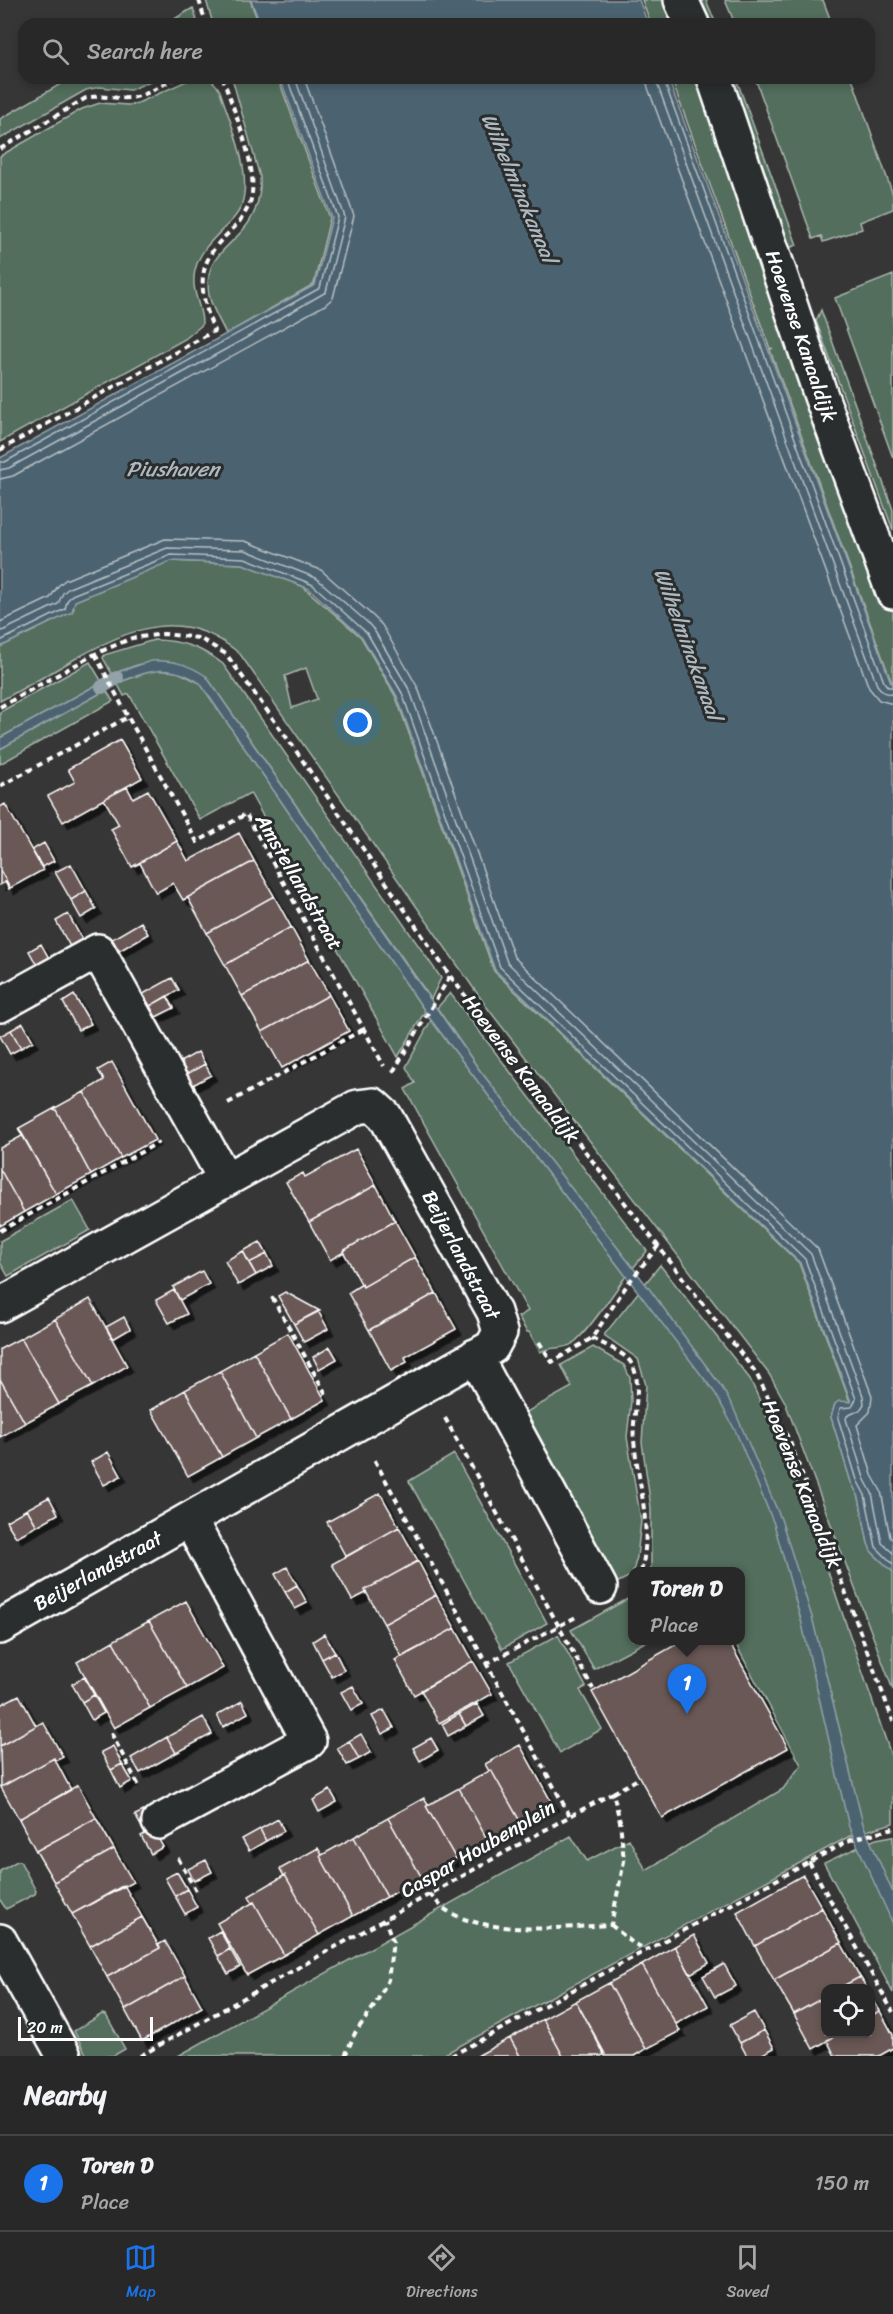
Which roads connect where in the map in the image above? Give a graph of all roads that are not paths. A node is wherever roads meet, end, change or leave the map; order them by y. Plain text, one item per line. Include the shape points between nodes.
1 (681, 0) edge
2 (689, 18) edge
3 (716, 84) edge
4 (893, 592) edge
5 (0, 1005) edge
6 (225, 1179) junction
7 (0, 1305) edge
8 (475, 1356) junction
9 (190, 1520) junction
10 (600, 1587) dead end
11 (0, 1627) edge
12 (159, 1822) dead end
13 (0, 1941) edge
14 (64, 2056) edge

1 - 2 street
3 - 4 street, Hoevense Kanaaldijk via 821,396
5 - 6 street via 98,951
6 - 7 street, Beijerlandstraat
6 - 8 street, Beijerlandstraat via 357,1107 373,1105 385,1116 494,1312 501,1332 492,1347
8 - 9 street, Beijerlandstraat
8 - 10 street
9 - 11 street, Beijerlandstraat
9 - 12 street via 309,1741
13 - 14 street

